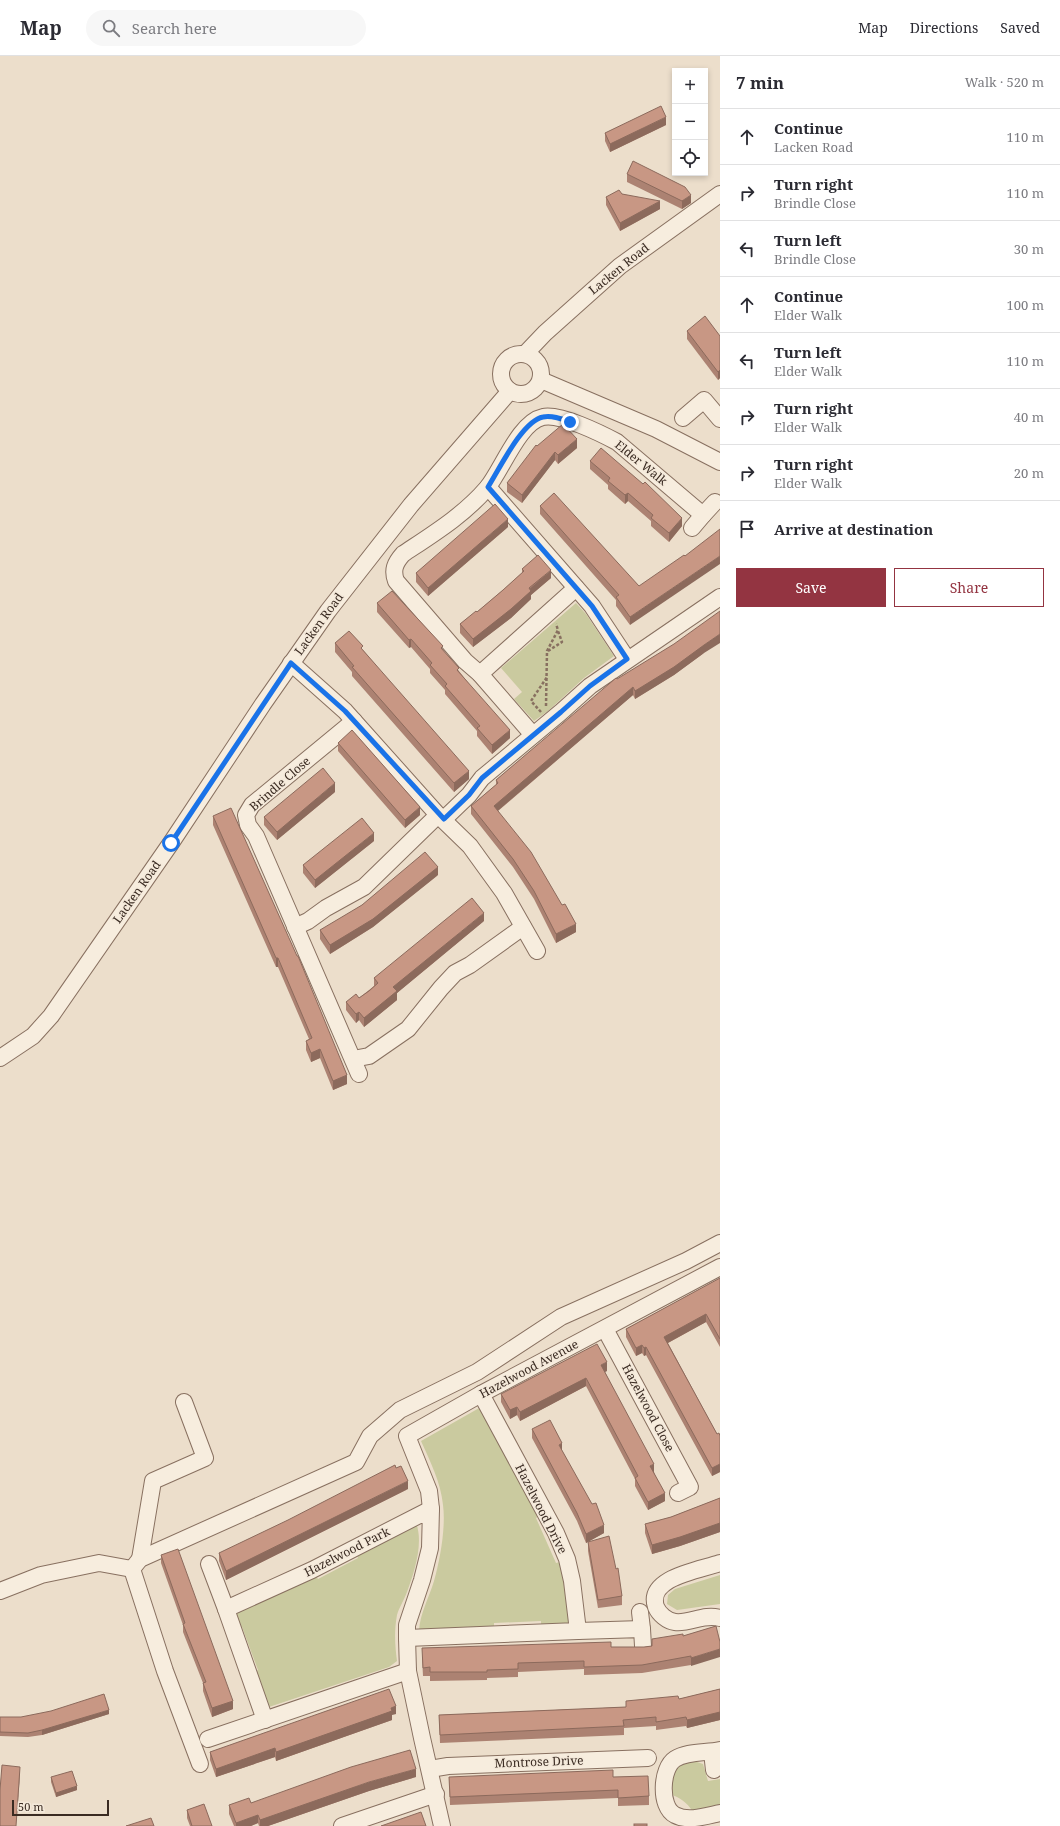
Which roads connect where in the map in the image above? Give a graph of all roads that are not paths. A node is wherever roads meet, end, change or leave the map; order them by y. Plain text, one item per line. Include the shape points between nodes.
1 (720, 194) edge
2 (525, 354) junction
3 (541, 380) junction
4 (510, 391) junction
5 (683, 418) dead end
6 (720, 419) edge
7 (720, 462) edge
8 (488, 487) junction
9 (715, 502) dead end
10 (703, 515) junction
11 (692, 528) dead end
12 (576, 588) junction
13 (720, 597) edge
14 (627, 659) junction
15 (291, 663) junction
16 (480, 674) junction
17 (354, 721) junction
18 (533, 735) junction
19 (441, 817) junction
20 (295, 927) junction
21 (523, 927) junction
22 (537, 951) dead end
23 (0, 1058) edge
24 (353, 1059) junction
25 (359, 1074) dead end
26 (720, 1243) edge
27 (720, 1267) edge
28 (605, 1329) junction
29 (481, 1394) junction
30 (184, 1402) dead end
31 (690, 1488) dead end
32 (431, 1508) junction
33 (720, 1563) edge
34 (136, 1564) junction
35 (209, 1564) dead end
36 (0, 1592) edge
37 (226, 1609) junction
38 (640, 1612) dead end
39 (720, 1618) edge
40 (642, 1629) junction
41 (578, 1631) junction
42 (407, 1638) junction
43 (643, 1646) edge
44 (408, 1671) junction
45 (265, 1720) junction
46 (208, 1739) dead end
47 (716, 1751) edge
48 (648, 1758) dead end
49 (200, 1764) dead end
50 (430, 1769) junction
51 (714, 1770) dead end
52 (436, 1794) junction
53 (720, 1813) edge
54 (342, 1826) edge
55 (442, 1826) edge

1 - 2 street, Lacken Road via 620,266
2 - 3 street via 532,357 540,367
2 - 4 street, Lacken Road via 512,356 503,365 501,378
3 - 4 street via 538,387 526,394 519,395
3 - 7 street via 656,429
4 - 15 street, Lacken Road via 411,505
5 - 6 street via 704,400
8 - 10 street, Elder Walk via 520,435 543,417 552,416 605,435 617,442
8 - 12 street
8 - 16 street, Elder Walk via 450,522 403,554 394,573 396,581 465,661
9 - 10 street
10 - 11 street
12 - 14 street via 592,606
12 - 16 street
13 - 14 street
14 - 18 street via 590,686
15 - 17 street
15 - 23 street, Lacken Road via 51,1016 33,1036
16 - 18 street, Elder Walk
17 - 19 street
17 - 20 street, Brindle Close via 252,805 246,815 248,826 256,836
18 - 19 street via 482,778 469,795
19 - 20 street via 364,887 326,908 308,922
19 - 21 street via 485,865
20 - 24 street, Brindle Close
21 - 22 street
21 - 24 street via 455,973 408,1029 370,1056
24 - 25 street, Brindle Close
26 - 34 street via 686,1261 560,1317 477,1372 400,1410 370,1436 356,1462
27 - 28 street, Hazelwood Avenue
28 - 29 street, Hazelwood Avenue
28 - 31 street, Hazelwood Close
29 - 32 street, Hazelwood Avenue via 407,1436 429,1491
29 - 41 street, Hazelwood Drive via 556,1533 572,1581
30 - 34 street via 205,1458 153,1481
32 - 37 street, Hazelwood Park via 305,1573
32 - 42 street via 430,1548 407,1625
33 - 39 street via 666,1581 658,1589 655,1601 659,1612 670,1621 682,1622 710,1616
34 - 36 street via 99,1563 42,1575
34 - 49 street via 165,1671
35 - 37 street
37 - 45 street
38 - 40 street
40 - 41 street
40 - 43 street
41 - 42 street
42 - 44 street
44 - 45 street
44 - 50 street
45 - 46 street
47 - 51 street
47 - 53 street via 684,1755 673,1761 665,1772 664,1799 669,1810 680,1817
48 - 50 street, Montrose Drive via 456,1765
50 - 52 street
52 - 54 street
52 - 55 street

